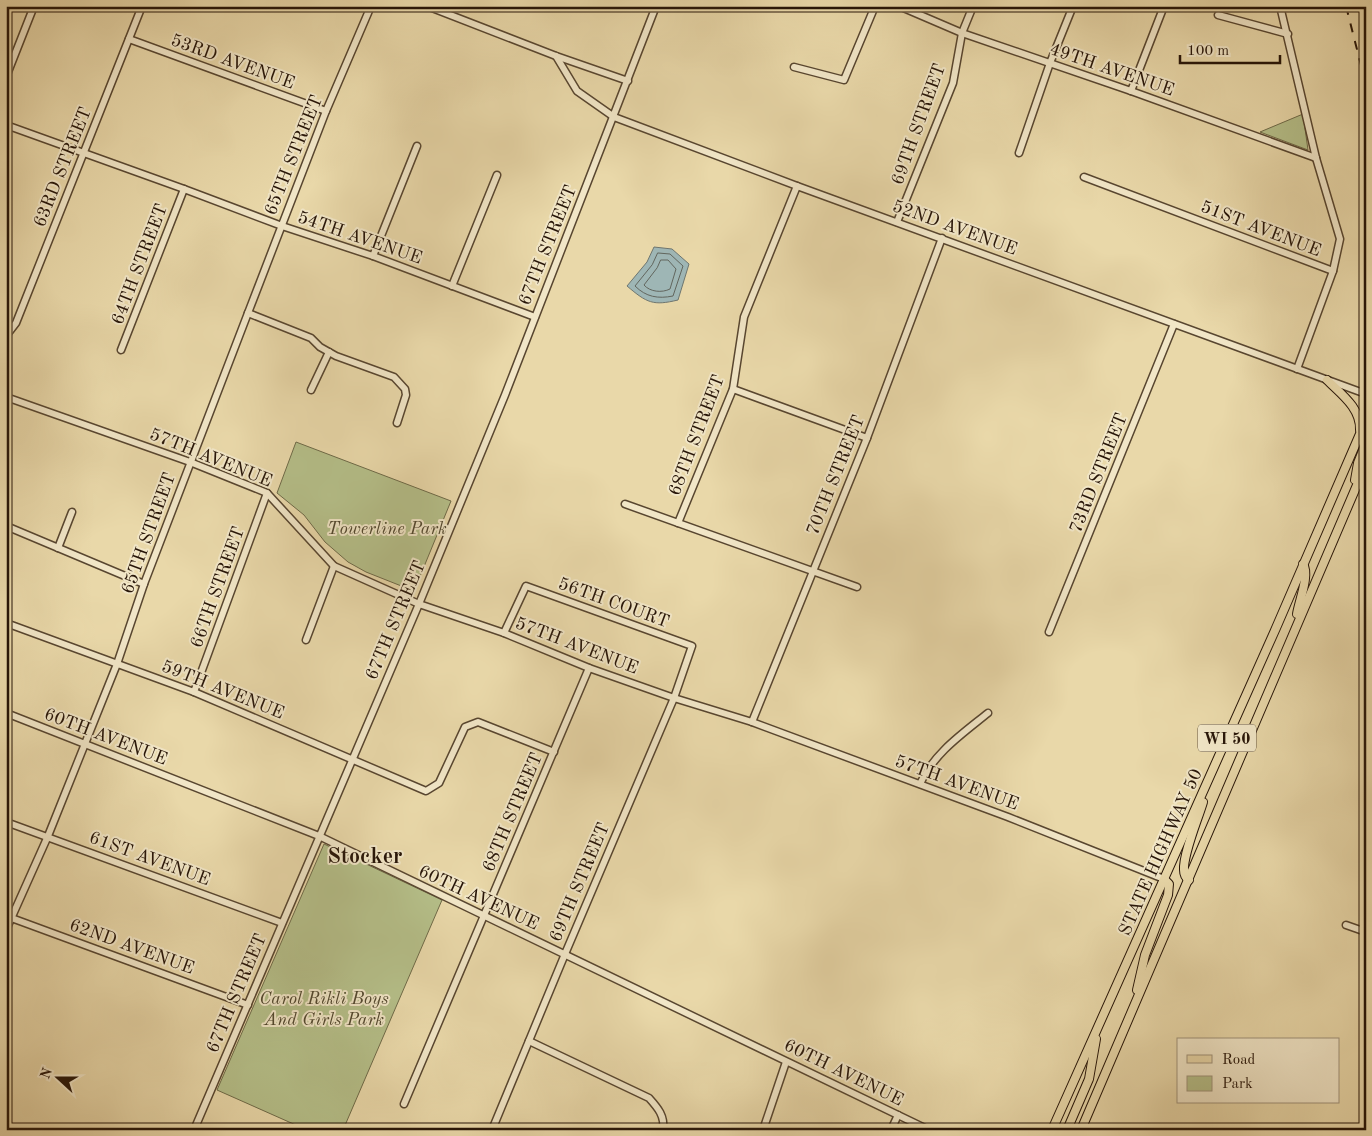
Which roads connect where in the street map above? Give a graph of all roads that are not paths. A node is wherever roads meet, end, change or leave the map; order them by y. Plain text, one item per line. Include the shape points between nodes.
1 (34, 6) edge
2 (142, 6) edge
3 (371, 6) edge
4 (427, 6) edge
5 (656, 6) edge
6 (875, 6) edge
7 (899, 6) edge
8 (973, 6) edge
9 (1073, 6) edge
10 (1164, 6) edge
11 (1280, 6) edge
12 (1218, 15) dead end
13 (962, 33) junction
14 (1288, 34) junction
15 (128, 39) junction
16 (556, 56) junction
17 (1050, 63) junction
18 (794, 67) dead end
19 (6, 78) edge
20 (628, 82) junction
21 (1131, 91) junction
22 (326, 111) junction
23 (614, 117) junction
24 (6, 125) edge
25 (416, 146) dead end
26 (1019, 153) dead end
27 (84, 154) junction
28 (1316, 158) junction
29 (497, 175) dead end
30 (1084, 177) dead end
31 (797, 186) junction
32 (184, 188) junction
33 (897, 222) junction
34 (282, 226) junction
35 (942, 238) junction
36 (373, 256) junction
37 (1333, 271) junction
38 (452, 286) junction
39 (248, 313) junction
40 (536, 317) junction
41 (1174, 324) junction
42 (6, 336) edge
43 (121, 350) dead end
44 (329, 352) junction
45 (1298, 368) junction
46 (1327, 380) junction
47 (734, 389) junction
48 (311, 390) dead end
49 (1366, 394) edge
50 (6, 397) edge
51 (1366, 420) edge
52 (397, 422) dead end
53 (1360, 434) junction
54 (867, 438) junction
55 (1366, 443) edge
56 (190, 462) junction
57 (1366, 464) edge
58 (267, 493) junction
59 (1352, 496) junction
60 (625, 504) dead end
61 (72, 512) dead end
62 (678, 523) junction
63 (6, 526) edge
64 (58, 548) junction
65 (1303, 564) junction
66 (334, 566) junction
67 (813, 572) junction
68 (144, 584) junction
69 (857, 587) dead end
70 (418, 604) junction
71 (6, 623) edge
72 (1294, 631) junction
73 (1049, 632) dead end
74 (504, 633) junction
75 (306, 640) dead end
76 (692, 646) joint
77 (118, 664) junction
78 (589, 668) junction
79 (194, 692) junction
80 (674, 698) junction
81 (6, 713) edge
82 (988, 713) dead end
83 (752, 722) junction
84 (86, 744) junction
85 (554, 752) junction
86 (353, 758) junction
87 (1215, 765) junction
88 (920, 784) junction
89 (6, 822) edge
90 (48, 836) junction
91 (319, 836) junction
92 (1164, 879) junction
93 (1189, 880) junction
94 (484, 916) junction
95 (9, 917) edge
96 (282, 923) junction
97 (1346, 925) dead end
98 (6, 930) edge
99 (1366, 932) edge
100 (565, 954) junction
101 (248, 1004) junction
102 (1134, 1007) junction
103 (1098, 1027) junction
104 (530, 1041) junction
105 (786, 1062) junction
106 (404, 1104) dead end
107 (898, 1115) junction
108 (1058, 1118) junction
109 (494, 1129) edge
110 (194, 1130) edge
111 (663, 1130) edge
112 (763, 1130) edge
113 (891, 1130) edge
114 (929, 1130) edge
115 (1048, 1130) edge
116 (1052, 1130) edge
117 (1067, 1130) edge
118 (1081, 1130) edge

1 - 19 street
2 - 15 street, 63RD STREET
3 - 22 street, 65TH STREET
4 - 16 street
5 - 20 street, 67TH STREET
6 - 18 street via 844,80
7 - 13 street, 49TH AVENUE
8 - 13 street, 69TH STREET
9 - 17 street
10 - 21 street
11 - 14 street
12 - 14 street
13 - 17 street, 49TH AVENUE
13 - 33 street, 69TH STREET via 953,83
14 - 28 street
15 - 22 street, 53RD AVENUE
15 - 27 street, 63RD STREET
16 - 20 street
16 - 23 street, 52ND AVENUE via 577,91
17 - 21 street, 49TH AVENUE
17 - 26 street
20 - 23 street, 67TH STREET
21 - 28 street, 49TH AVENUE
22 - 34 street, 65TH STREET
23 - 31 street, 52ND AVENUE
23 - 40 street, 67TH STREET
24 - 27 street, 54TH AVENUE
25 - 36 street
27 - 32 street, 54TH AVENUE
27 - 42 street, 63RD STREET via 16,323
28 - 37 street via 1340,239
29 - 38 street
30 - 37 street, 51ST AVENUE
31 - 33 street, 52ND AVENUE
31 - 47 street, 68TH STREET via 744,317
32 - 34 street, 54TH AVENUE
32 - 43 street, 64TH STREET
33 - 35 street, 52ND AVENUE
34 - 36 street, 54TH AVENUE
34 - 39 street, 65TH STREET
35 - 41 street, 52ND AVENUE
35 - 54 street, 70TH STREET
36 - 38 street, 54TH AVENUE
37 - 45 street
38 - 40 street, 54TH AVENUE
39 - 44 street via 306,336
39 - 56 street, 65TH STREET
40 - 70 street, 67TH STREET
41 - 45 street, 52ND AVENUE
41 - 73 street, 73RD STREET
44 - 48 street
44 - 52 street via 388,374 402,384 406,395
45 - 46 street, 52ND AVENUE
46 - 49 street, 52ND AVENUE
46 - 53 main road via 1353,406 1360,421
47 - 54 street
47 - 62 street, 68TH STREET
50 - 56 street, 57TH AVENUE
51 - 53 main road, STATE HIGHWAY 50 / WI 50
53 - 65 main road, STATE HIGHWAY 50 / WI 50
54 - 67 street, 70TH STREET
55 - 59 main road via 1358,463
56 - 58 street, 57TH AVENUE
56 - 68 street, 65TH STREET
57 - 59 main road, STATE HIGHWAY 50 / WI 50
58 - 66 street, 57TH AVENUE
58 - 79 street, 66TH STREET
59 - 72 main road, STATE HIGHWAY 50 / WI 50
60 - 62 street
61 - 64 street
62 - 67 street
63 - 64 street
64 - 68 street
65 - 72 main road via 1306,576
65 - 87 main road, STATE HIGHWAY 50 / WI 50
66 - 70 street, 57TH AVENUE
66 - 75 street
67 - 69 street
67 - 83 street, 70TH STREET
68 - 77 street, 65TH STREET
70 - 74 street, 57TH AVENUE
70 - 86 street, 67TH STREET
71 - 77 street, 59TH AVENUE
72 - 93 main road, STATE HIGHWAY 50 / WI 50
74 - 76 street, 56TH COURT via 526,586
74 - 78 street, 57TH AVENUE
76 - 80 street, 69TH STREET
77 - 79 street, 59TH AVENUE
77 - 84 street, 65TH STREET
78 - 80 street, 57TH AVENUE
78 - 85 street, 68TH STREET
79 - 86 street, 59TH AVENUE
80 - 83 street, 57TH AVENUE
80 - 100 street, 69TH STREET
81 - 84 street, 60TH AVENUE
82 - 88 street via 944,749
83 - 88 street, 57TH AVENUE
84 - 90 street, 65TH STREET
84 - 91 street, 60TH AVENUE
85 - 86 street, 59TH AVENUE via 478,722 466,727 439,784 426,791
85 - 94 street, 68TH STREET
86 - 91 street, 67TH STREET
87 - 92 main road, STATE HIGHWAY 50 / WI 50
87 - 93 main road via 1186,856 1184,870 1185,878
88 - 92 street, 57TH AVENUE
89 - 90 street, 61ST AVENUE
90 - 95 street, 65TH STREET
90 - 96 street, 61ST AVENUE
91 - 94 street, 60TH AVENUE
91 - 96 street, 67TH STREET
92 - 102 main road via 1169,884 1168,895 1145,955
92 - 103 main road, STATE HIGHWAY 50 / WI 50
93 - 102 main road, STATE HIGHWAY 50 / WI 50
94 - 100 street, 60TH AVENUE
94 - 106 street, 68TH STREET
95 - 98 street, 65TH STREET
95 - 101 street, 62ND AVENUE
96 - 101 street, 67TH STREET
97 - 99 street
100 - 104 street, 69TH STREET
100 - 105 street, 60TH AVENUE
101 - 110 street, 67TH STREET
102 - 118 main road, STATE HIGHWAY 50 / WI 50
103 - 108 main road, STATE HIGHWAY 50 / WI 50
103 - 117 main road via 1089,1079
104 - 109 street, 69TH STREET
104 - 111 street via 649,1098 661,1114
105 - 107 street, 60TH AVENUE
105 - 112 street
107 - 113 street
107 - 114 street, 60TH AVENUE
108 - 115 main road
108 - 116 main road, STATE HIGHWAY 50 / WI 50

